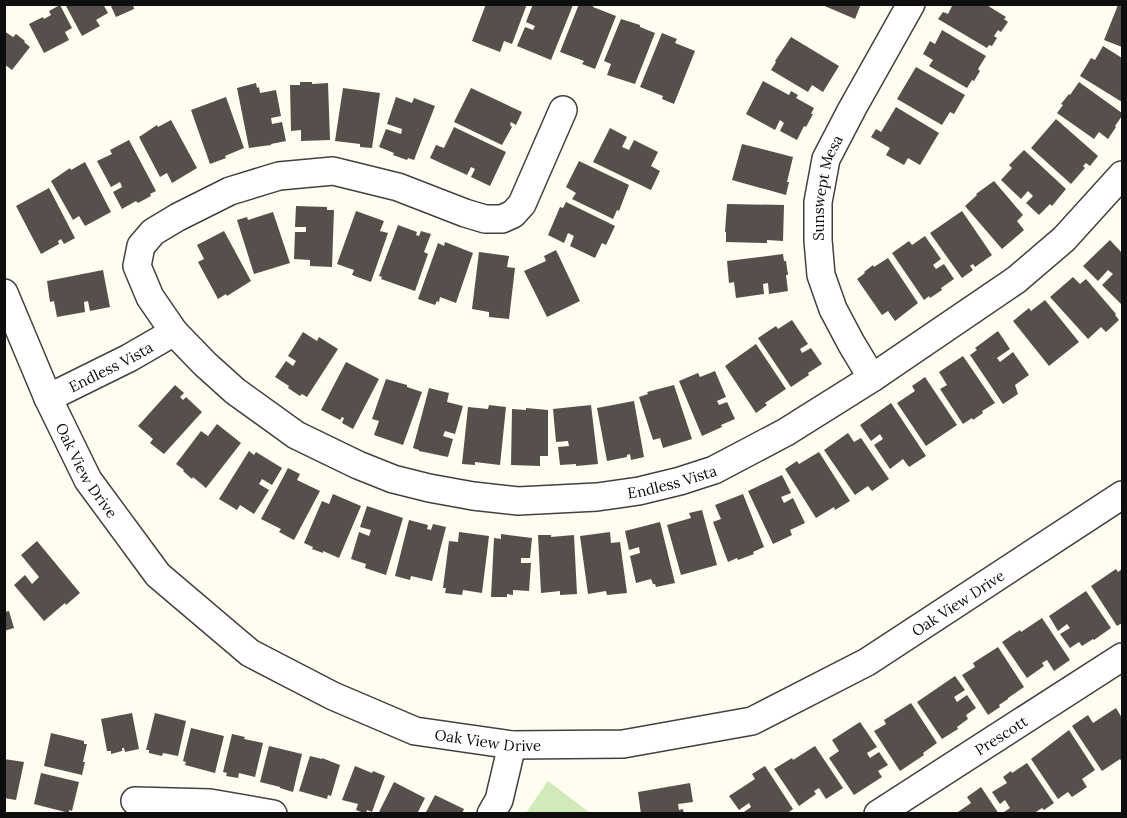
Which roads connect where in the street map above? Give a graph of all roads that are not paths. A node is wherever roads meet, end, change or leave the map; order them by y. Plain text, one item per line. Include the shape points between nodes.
1 (911, 4) edge
2 (563, 110) dead end
3 (1122, 175) edge
4 (4, 293) edge
5 (174, 332) junction
6 (872, 378) junction
7 (48, 398) junction
8 (1120, 503) edge
9 (1122, 657) edge
10 (512, 745) junction
11 (135, 801) dead end
12 (256, 812) edge
13 (491, 813) edge
14 (878, 813) edge

1 - 6 street, Sunswept Mesa via 826,159 818,202 821,275 833,309
2 - 5 street, Endless Vista via 522,204 502,219 485,219 398,187 333,171 279,176 230,192 178,217 153,232 141,246 137,266 150,297
3 - 6 street, Endless Vista via 1064,239 1016,280
4 - 7 street, Oak View Drive
5 - 6 street, Endless Vista via 235,391 306,440 393,479 518,501 639,491 714,470 786,432
5 - 7 street, Endless Vista
7 - 10 street, Oak View Drive via 88,480 158,575 250,653 333,696 415,731
8 - 10 street, Oak View Drive via 867,662 752,721 623,744
9 - 14 street, Prescott
10 - 13 street via 499,800
11 - 12 street via 210,803

